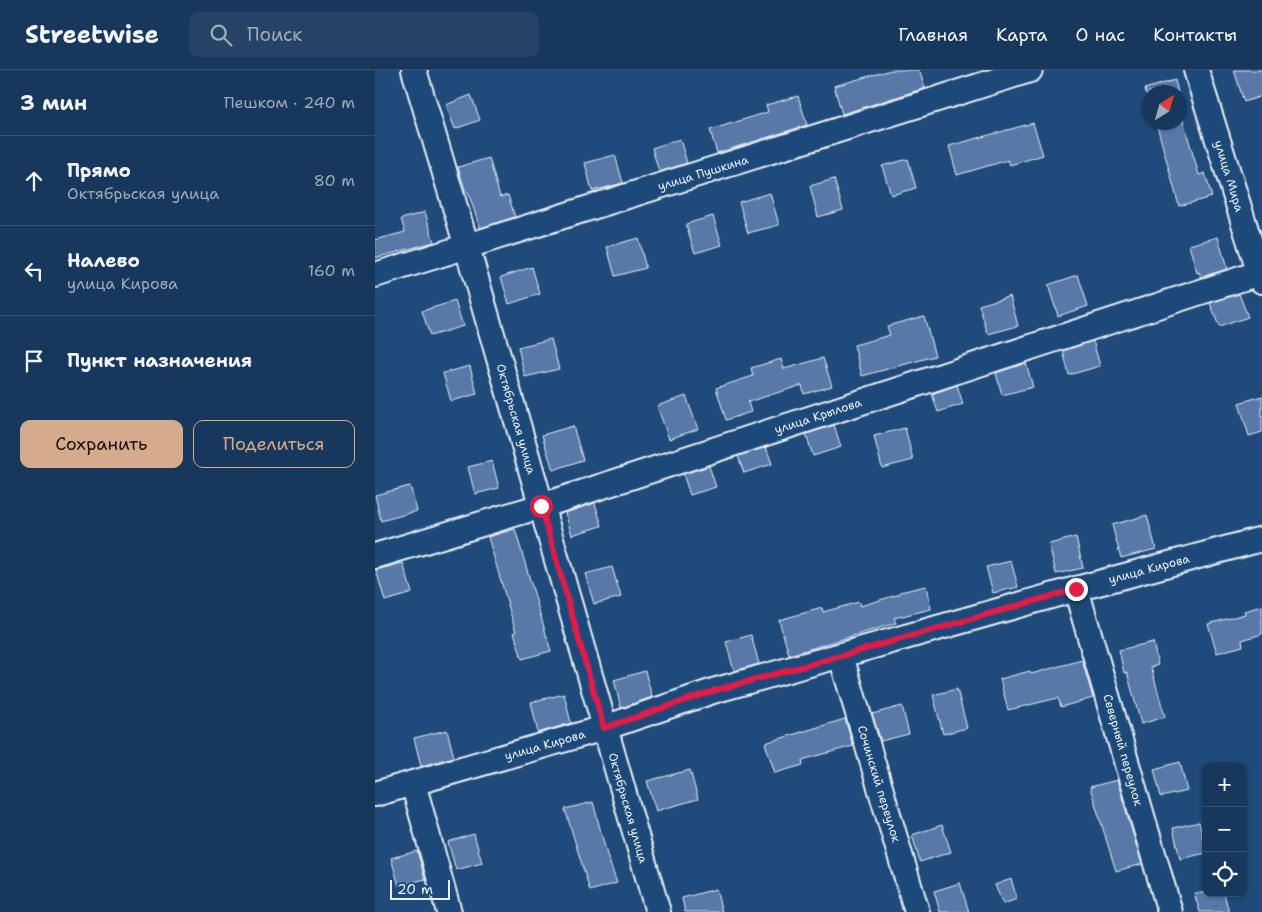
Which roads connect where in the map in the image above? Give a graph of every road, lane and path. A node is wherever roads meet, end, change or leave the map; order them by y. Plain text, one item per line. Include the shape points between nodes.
1 (414, 70) edge
2 (1030, 70) edge
3 (1197, 70) edge
4 (467, 247) junction
5 (375, 276) edge
6 (1261, 277) edge
7 (541, 506) junction
8 (1262, 539) edge
9 (375, 556) edge
10 (1076, 589) junction
11 (841, 656) junction
12 (604, 728) junction
13 (413, 783) junction
14 (375, 794) edge
15 (449, 912) edge
16 (658, 912) edge
17 (917, 912) edge
18 (1170, 912) edge

1 - 4 street, Октябрьская улица
2 - 4 street, улица Пушкина
3 - 6 street, улица Мира
4 - 5 street, улица Пушкина
4 - 7 street, Октябрьская улица
6 - 7 street, улица Крылова
7 - 9 street, улица Крылова
7 - 12 street, Октябрьская улица
8 - 10 street, улица Кирова
10 - 11 street, улица Кирова
10 - 18 street, Северный переулок
11 - 12 street, улица Кирова via 713,691
11 - 17 street, Сочинский переулок
12 - 13 street, улица Кирова
12 - 16 street, Октябрьская улица
13 - 14 street, улица Кирова
13 - 15 street

